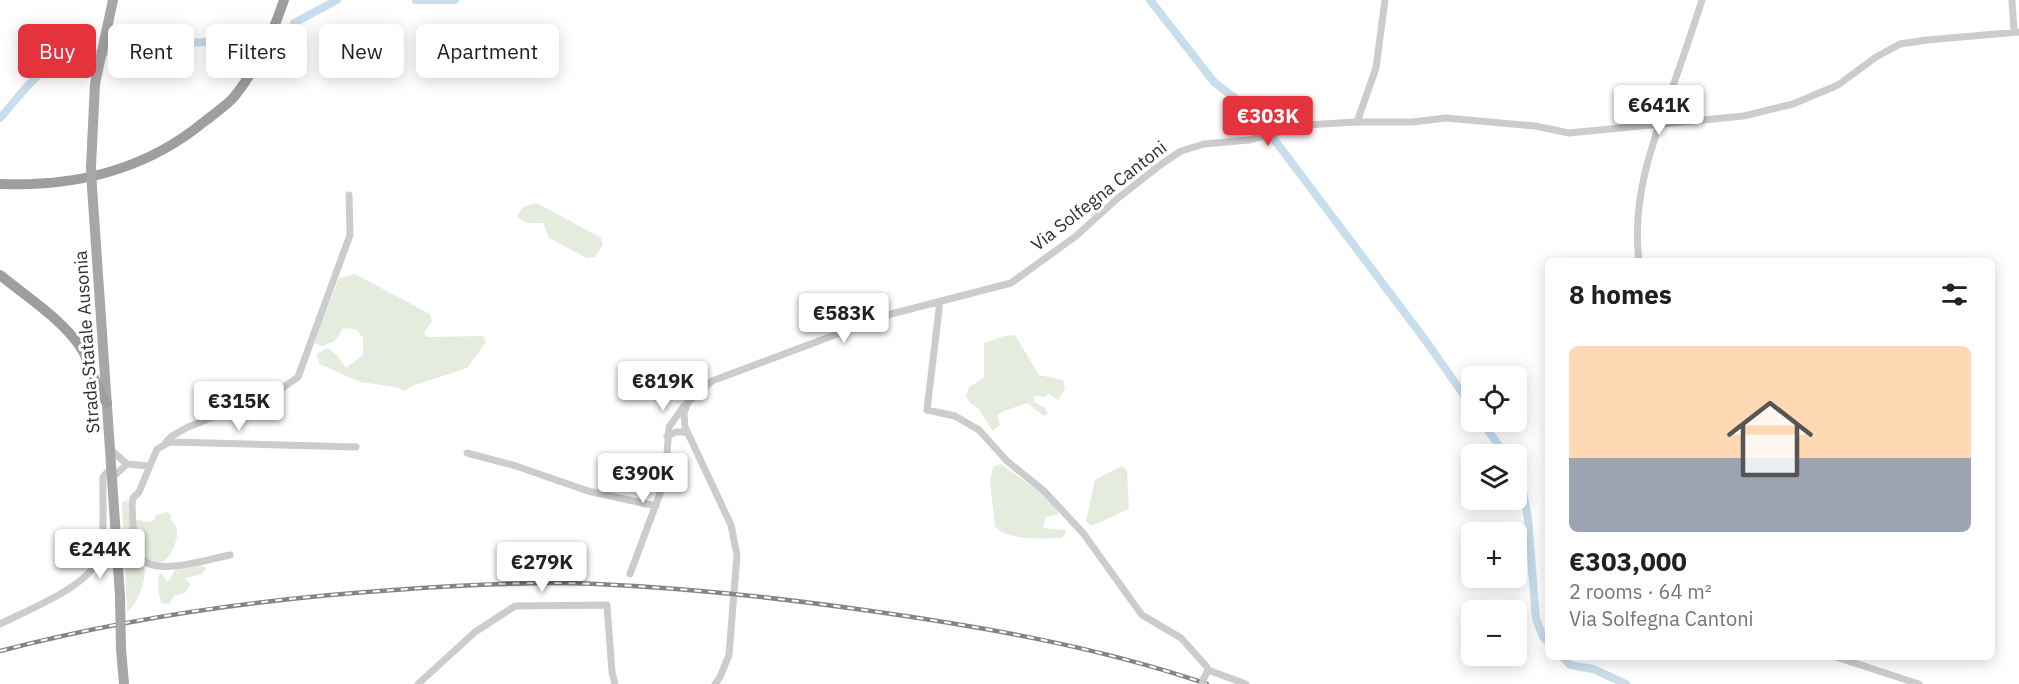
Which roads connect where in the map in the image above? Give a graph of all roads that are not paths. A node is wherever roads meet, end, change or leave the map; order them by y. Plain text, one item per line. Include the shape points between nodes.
1 (113, 0) edge
2 (277, 0) edge
3 (284, 0) edge
4 (1385, 0) edge
5 (1702, 0) edge
6 (2012, 0) edge
7 (272, 24) edge
8 (275, 24) edge
9 (2016, 32) edge
10 (247, 78) edge
11 (1357, 122) junction
12 (1659, 124) junction
13 (0, 184) edge
14 (349, 195) dead end
15 (1639, 258) edge
16 (0, 275) edge
17 (940, 301) junction
18 (688, 402) junction
19 (107, 403) junction
20 (687, 432) junction
21 (668, 436) junction
22 (164, 444) junction
23 (356, 447) dead end
24 (111, 450) junction
25 (467, 453) dead end
26 (127, 464) junction
27 (149, 466) junction
28 (112, 472) junction
29 (656, 506) junction
30 (230, 555) dead end
31 (630, 574) dead end
32 (0, 624) edge
33 (1845, 660) edge
34 (1208, 670) junction
35 (1203, 681) edge
36 (124, 684) edge
37 (418, 684) edge
38 (615, 684) edge
39 (715, 684) edge
40 (1246, 684) edge
41 (1919, 684) edge

1 - 19 main road, Strada Statale Ausonia, bridge via 95,84 91,166
2 - 7 highway
3 - 8 highway
4 - 11 street via 1376,68
5 - 12 street
6 - 9 street, Via Solfegna Cantoni
9 - 12 street, Via Solfegna Cantoni via 1900,44 1838,85 1793,104 1744,116
10 - 13 highway via 232,99 172,145 127,167 56,182
11 - 12 street, Via Solfegna Cantoni via 1446,118 1569,133
11 - 17 street, Via Solfegna Cantoni via 1305,125 1249,140 1204,144 1181,151 1011,283
12 - 15 street via 1639,202
14 - 22 street via 350,235 298,377 281,389 172,436
16 - 19 highway via 74,338
17 - 18 street, Via Solfegna Cantoni via 891,314 712,381
17 - 34 street via 927,410 955,416 979,430 1083,533 1142,615 1181,638
18 - 20 street via 684,413
18 - 21 street, Via Solfegna Cantoni via 669,427
19 - 24 main road, Strada Statale Ausonia
20 - 21 street
20 - 39 street via 731,525 737,555 729,655
21 - 29 street via 665,480
22 - 23 street
22 - 27 street
24 - 26 street
24 - 28 main road, Strada Statale Ausonia
25 - 29 street via 588,491
26 - 27 street
26 - 28 street
27 - 30 street via 132,504 140,557 147,564 163,567
28 - 32 street via 103,477 102,542 93,570 58,594
28 - 36 main road, Strada Statale Ausonia, bridge
29 - 31 street
33 - 41 street
34 - 35 street
34 - 40 street
37 - 38 street via 475,632 515,606 608,605

